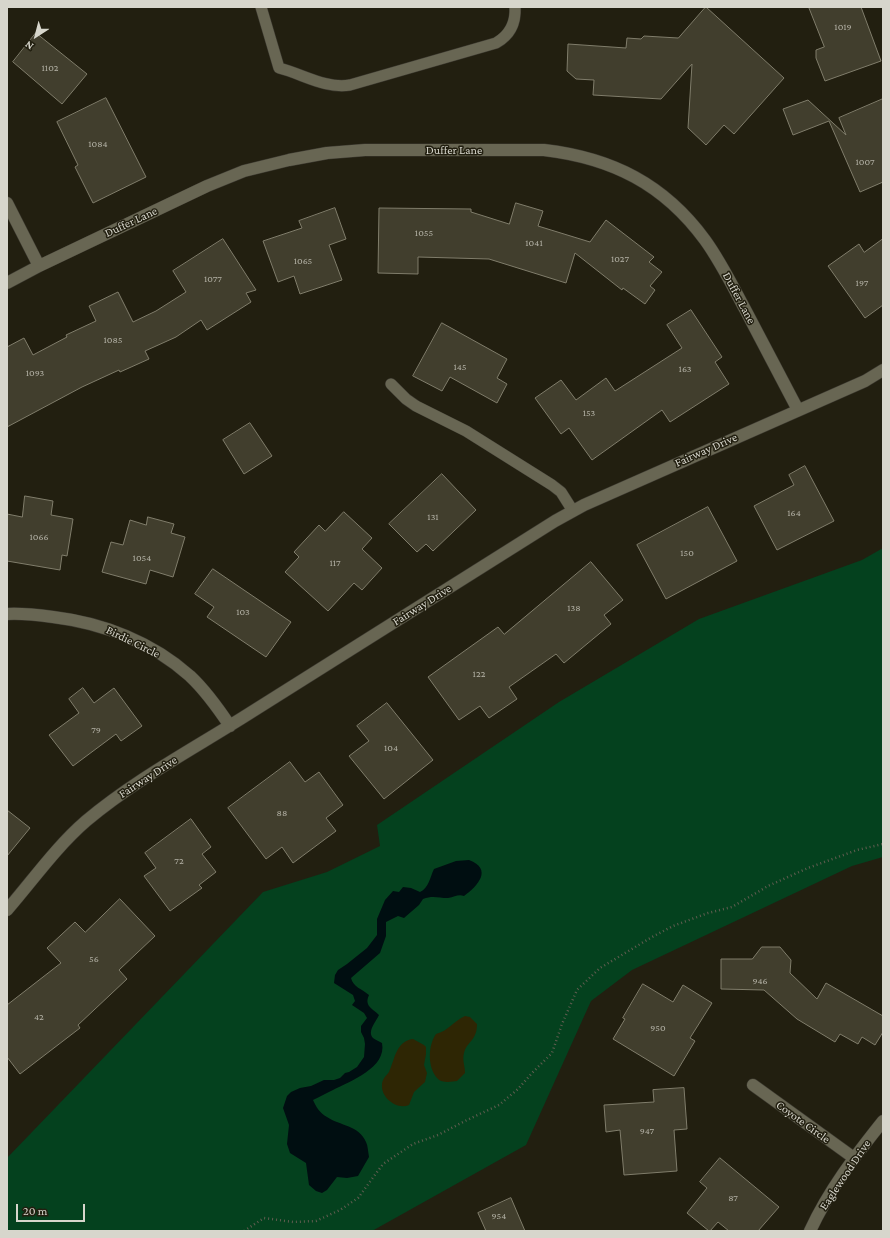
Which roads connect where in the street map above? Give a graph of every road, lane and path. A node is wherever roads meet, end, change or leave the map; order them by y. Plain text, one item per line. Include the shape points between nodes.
1 (261, 7) edge
2 (515, 7) edge
3 (7, 203) edge
4 (38, 266) junction
5 (7, 283) edge
6 (883, 370) edge
7 (390, 384) dead end
8 (798, 410) junction
9 (573, 511) junction
10 (7, 614) edge
11 (230, 726) junction
12 (883, 844) edge
13 (7, 910) edge
14 (753, 1085) dead end
15 (883, 1121) edge
16 (854, 1158) junction
17 (244, 1231) edge
18 (810, 1231) edge

1 - 2 lane via 279,68 323,83 342,86 496,43 512,28
3 - 4 street
4 - 5 street, Duffer Lane
4 - 8 street, Duffer Lane via 207,186 244,172 289,160 365,150 544,150 566,153 617,167 663,196 691,222 722,266
6 - 8 street, Fairway Drive
7 - 9 lane via 416,406 466,431 552,485 561,492
8 - 9 street, Fairway Drive
9 - 11 street, Fairway Drive
10 - 11 street, Birdie Circle via 72,619 99,626 149,647 190,676 207,693
11 - 13 street, Fairway Drive via 131,787 85,822 62,844
12 - 17 path via 857,850 808,868 768,886 732,907 673,926 600,968 577,990 552,1053 518,1090 499,1105 438,1135 413,1144 383,1164 358,1198 340,1210 316,1221 293,1222 264,1218
14 - 16 street, Coyote Circle
15 - 16 street, Eaglewood Drive
16 - 18 street, Eaglewood Drive via 826,1199

